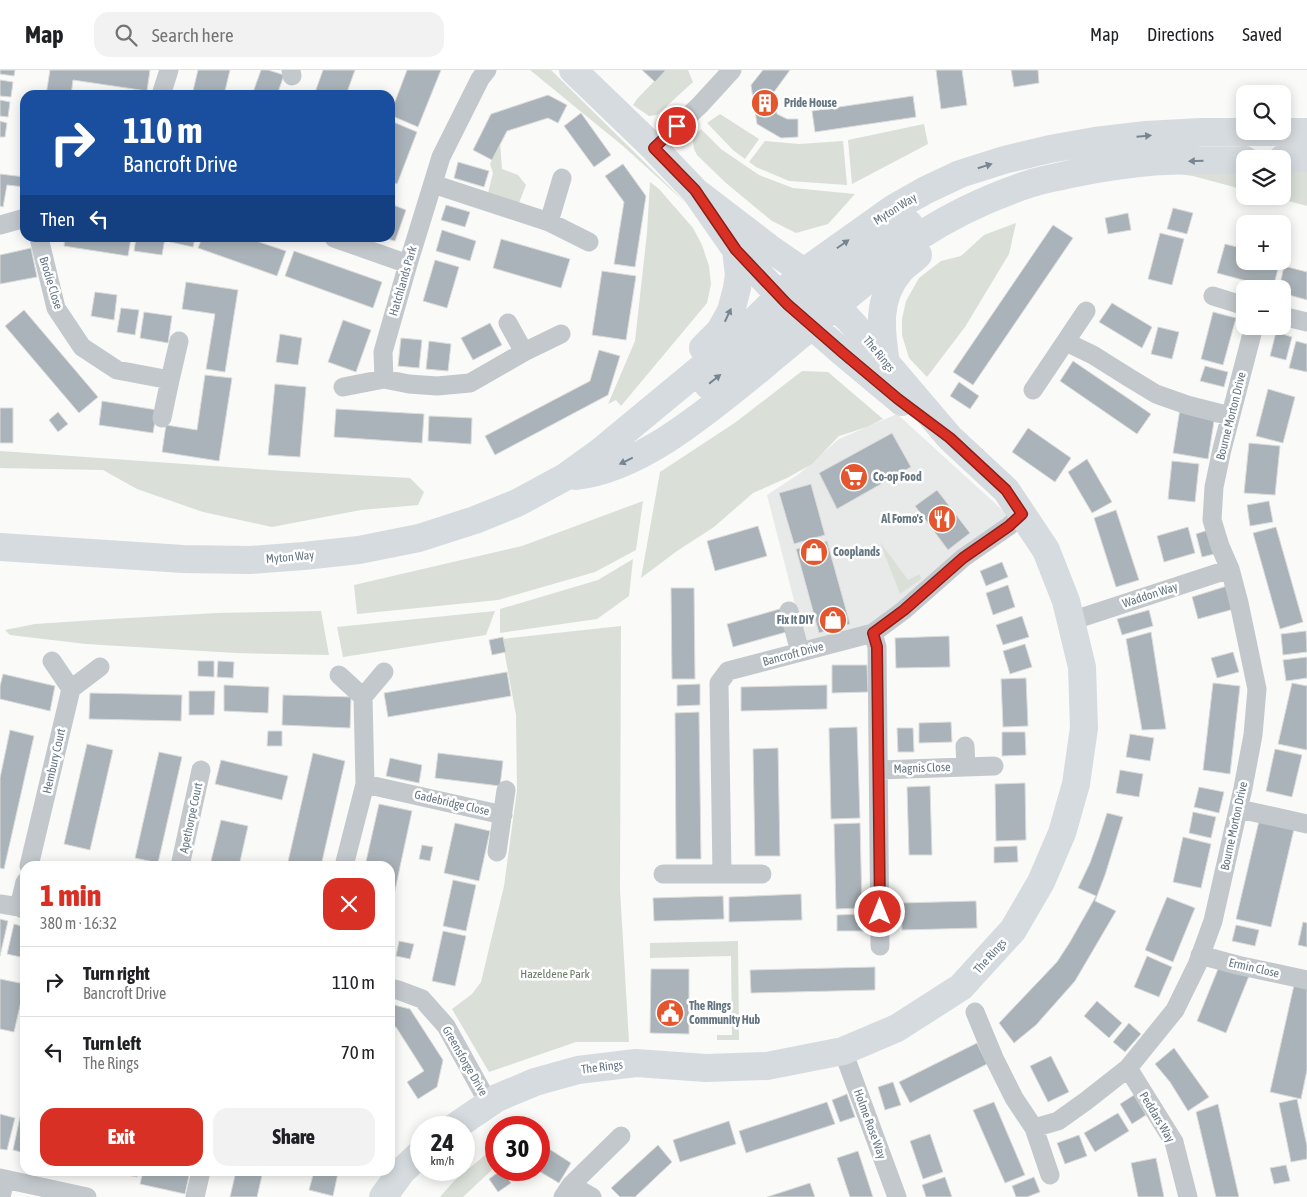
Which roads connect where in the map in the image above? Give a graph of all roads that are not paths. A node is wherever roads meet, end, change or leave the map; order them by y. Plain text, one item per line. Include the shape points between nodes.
1 (169, 70) edge
2 (488, 70) edge
3 (573, 70) edge
4 (732, 70) edge
5 (163, 90) edge
6 (1307, 132) edge
7 (654, 148) junction
8 (1307, 158) edge
9 (1291, 159) edge
10 (1236, 160) edge
11 (562, 178) dead end
12 (433, 184) junction
13 (695, 190) junction
14 (990, 199) junction
15 (20, 219) edge
16 (549, 222) junction
17 (0, 225) edge
18 (40, 242) edge
19 (345, 242) edge
20 (589, 242) dead end
21 (736, 250) junction
22 (408, 264) junction
23 (1213, 296) dead end
24 (1236, 303) edge
25 (806, 304) junction
26 (1086, 311) dead end
27 (1291, 318) edge
28 (1307, 322) edge
29 (508, 323) dead end
30 (561, 334) dead end
31 (1252, 335) edge
32 (179, 341) dead end
33 (1066, 342) junction
34 (524, 352) junction
35 (886, 364) junction
36 (384, 379) junction
37 (170, 380) junction
38 (343, 387) dead end
39 (1033, 390) dead end
40 (655, 407) junction
41 (1230, 416) junction
42 (162, 418) dead end
43 (950, 438) junction
44 (601, 451) junction
45 (565, 477) junction
46 (1022, 514) junction
47 (0, 547) edge
48 (1230, 570) junction
49 (789, 611) dead end
50 (1071, 620) junction
51 (873, 633) junction
52 (800, 652) junction
53 (52, 661) dead end
54 (100, 667) dead end
55 (384, 672) dead end
56 (339, 675) dead end
57 (71, 689) junction
58 (363, 697) junction
59 (965, 746) dead end
60 (966, 766) junction
61 (994, 766) dead end
62 (201, 770) dead end
63 (879, 770) junction
64 (365, 784) junction
65 (506, 790) dead end
66 (1239, 808) junction
67 (503, 815) junction
68 (1307, 824) edge
69 (497, 852) dead end
70 (30, 861) edge
71 (181, 861) edge
72 (345, 861) edge
73 (663, 874) dead end
74 (722, 874) junction
75 (762, 874) dead end
76 (0, 904) edge
77 (20, 909) edge
78 (880, 946) dead end
79 (1200, 955) junction
80 (1307, 980) edge
81 (395, 989) edge
82 (975, 1012) dead end
83 (843, 1051) junction
84 (1128, 1068) junction
85 (489, 1104) junction
86 (471, 1116) edge
87 (1034, 1128) junction
88 (621, 1136) dead end
89 (410, 1163) edge
90 (1050, 1175) dead end
91 (201, 1176) edge
92 (2, 1185) edge
93 (567, 1191) edge
94 (87, 1197) edge
95 (195, 1197) edge
96 (383, 1197) edge
97 (592, 1197) edge
98 (897, 1197) edge
99 (1188, 1197) edge

1 - 5 street
2 - 12 street, Hatchlands Park via 480,79 441,156
3 - 7 street
4 - 7 street
25 -> 6 street, Myton Way via 894,208 960,174 1004,160 1095,141 1200,132
7 - 13 street
8 - 9 street
10 -> 14 street, Myton Way via 1150,162 1087,170 1034,182
11 - 16 street
12 - 16 street
12 - 22 street, Hatchlands Park
13 - 21 street
13 - 25 street via 772,250
14 - 25 street, Myton Way via 942,222
14 - 35 street via 962,227 924,250 892,283 881,318
15 - 17 street
16 - 20 street
18 - 37 street, Brodie Close via 56,308 82,348 117,370
19 - 22 street
21 - 25 street
40 -> 21 street via 672,379 720,332 731,311 738,288
22 - 36 street, Hatchlands Park via 383,352
23 - 24 street
25 - 35 street, The Rings via 853,324
25 - 40 street, Myton Way via 711,360
25 - 43 street, The Rings via 842,352
44 -> 25 street via 652,429
25 -> 45 street, Myton Way via 723,399 684,428 623,463 591,474
26 - 33 street
27 - 28 street
29 - 34 street
30 - 34 street
31 - 41 street, Bourne Morton Drive
32 - 37 street
33 - 39 street
33 - 41 street via 1156,394
34 - 36 street via 470,383 437,386
35 - 43 street, The Rings
36 - 38 street
37 - 42 street
40 - 44 street, Myton Way
41 - 48 street, Bourne Morton Drive via 1214,487 1212,520
43 - 46 street, The Rings via 1006,490
44 - 45 street, Myton Way
45 - 47 street, Myton Way via 517,503 475,520 419,538 359,550 250,560
46 - 50 street, The Rings via 1046,550
46 - 51 street, Bancroft Drive
48 - 50 street, Waddon Way
48 - 66 street, Bourne Morton Drive via 1257,689 1253,735
49 - 52 street
50 - 83 street, The Rings via 1082,667 1084,728 1076,784 1062,834 1041,882 1013,930 961,987 898,1028
51 - 52 street, Bancroft Drive
51 - 63 street, Magnis Close via 877,647
52 - 74 street, Bancroft Drive via 728,671 719,683
53 - 57 street
54 - 57 street
55 - 58 street
56 - 58 street
57 - 70 street, Hembury Court
58 - 64 street
59 - 60 street, Magnis Close
60 - 61 street, Magnis Close
60 - 63 street, Magnis Close
62 - 71 street, Apethorpe Court
63 - 78 street, Magnis Close
64 - 67 street, Gadebridge Close
64 - 72 street
65 - 67 street
66 - 68 street
66 - 79 street, Bourne Morton Drive via 1213,921
67 - 69 street, Gadebridge Close
73 - 74 street
74 - 75 street
76 - 77 street
79 - 80 street, Ermin Close
79 - 84 street, Bourne Morton Drive via 1175,1010
81 - 85 street, Greensforge Drive via 422,999 446,1026
82 - 87 street via 1014,1098
83 - 85 street, The Rings via 768,1066 706,1068 636,1063 578,1070 535,1082
83 - 98 street, Holme Rose Way
84 - 87 street, Bourne Morton Drive via 1058,1121
84 - 99 street, Peddars Way via 1174,1142
85 - 86 street, The Rings
87 - 90 street
88 - 93 street
89 - 96 street
91 - 95 street
92 - 94 street
93 - 97 street

